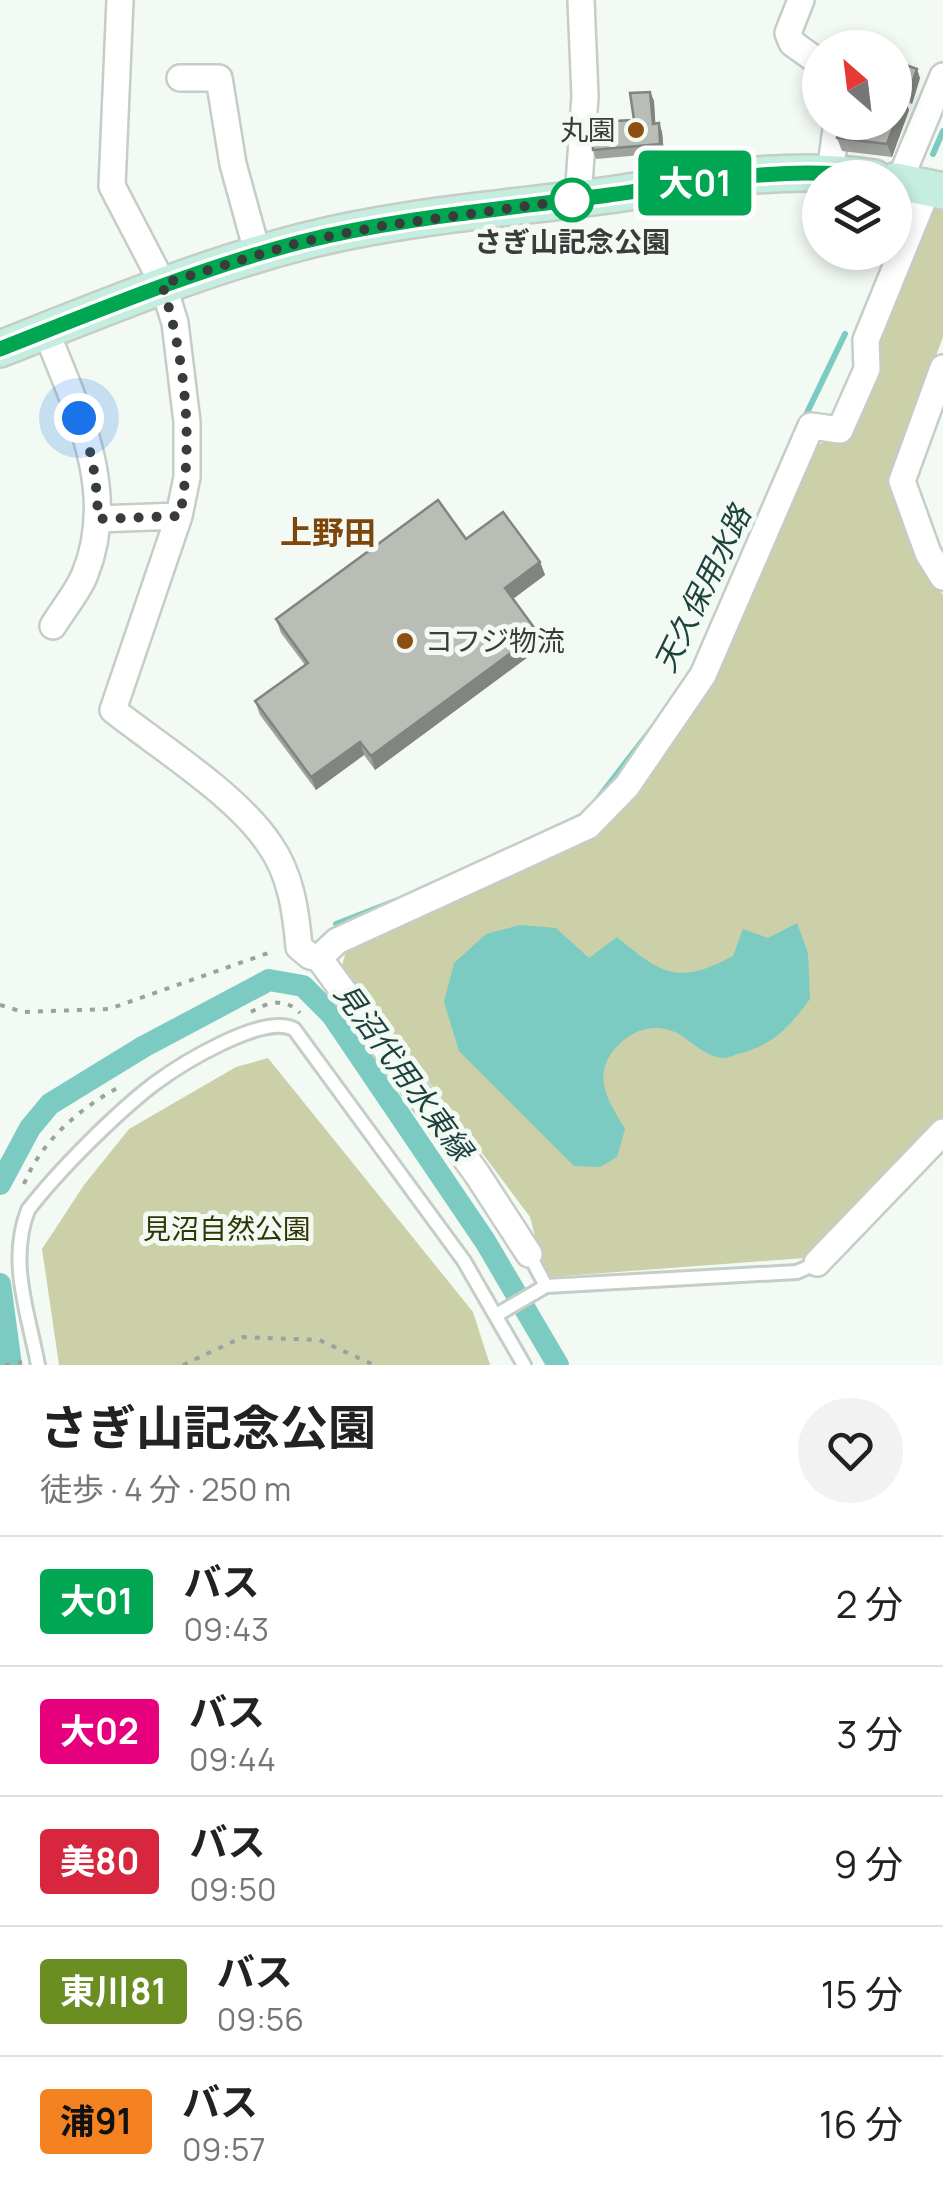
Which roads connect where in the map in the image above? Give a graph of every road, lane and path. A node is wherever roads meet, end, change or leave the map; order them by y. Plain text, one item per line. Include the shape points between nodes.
1 (120, 0) edge
2 (580, 0) edge
3 (801, 0) edge
4 (802, 50) edge
5 (943, 76) edge
6 (180, 78) dead end
7 (912, 172) edge
8 (802, 174) edge
9 (578, 199) junction
10 (258, 255) junction
11 (885, 270) edge
12 (162, 284) junction
13 (46, 331) junction
14 (0, 349) edge
15 (943, 368) edge
16 (180, 516) junction
17 (98, 519) junction
18 (943, 578) edge
19 (52, 626) dead end
20 (309, 953) junction
21 (0, 1005) edge
22 (248, 1014) dead end
23 (308, 1025) dead end
24 (129, 1082) dead end
25 (943, 1132) edge
26 (23, 1187) dead end
27 (530, 1254) joint
28 (817, 1263) joint
29 (544, 1288) junction
30 (502, 1311) junction
31 (33, 1362) edge
32 (5, 1365) edge
33 (183, 1365) edge
34 (374, 1365) edge
35 (524, 1365) edge

1 - 12 street via 112,186
2 - 9 street via 585,96
3 - 4 street via 788,32
5 - 7 street
6 - 10 street via 220,78 233,164
8 - 9 main road
9 - 10 main road via 382,226
10 - 12 main road
11 - 20 street via 866,340 867,369 840,430 811,426 703,675 626,786 588,826
12 - 13 main road
12 - 16 street via 187,422
13 - 14 main road
13 - 17 street via 90,446
15 - 18 street via 902,481
16 - 17 street
16 - 20 street via 113,710 244,812 272,846
17 - 19 street via 85,575
20 - 21 path via 260,955 109,1009 23,1012
20 - 27 street
22 - 23 path via 282,1002
24 - 26 path via 57,1134
25 - 28 street
27 - 29 lane
28 - 29 lane via 796,1272
29 - 30 lane
30 - 31 lane via 294,1029 276,1024 244,1033 152,1086 28,1210 18,1273
30 - 35 lane
31 - 32 path
33 - 34 path via 242,1337 319,1340

